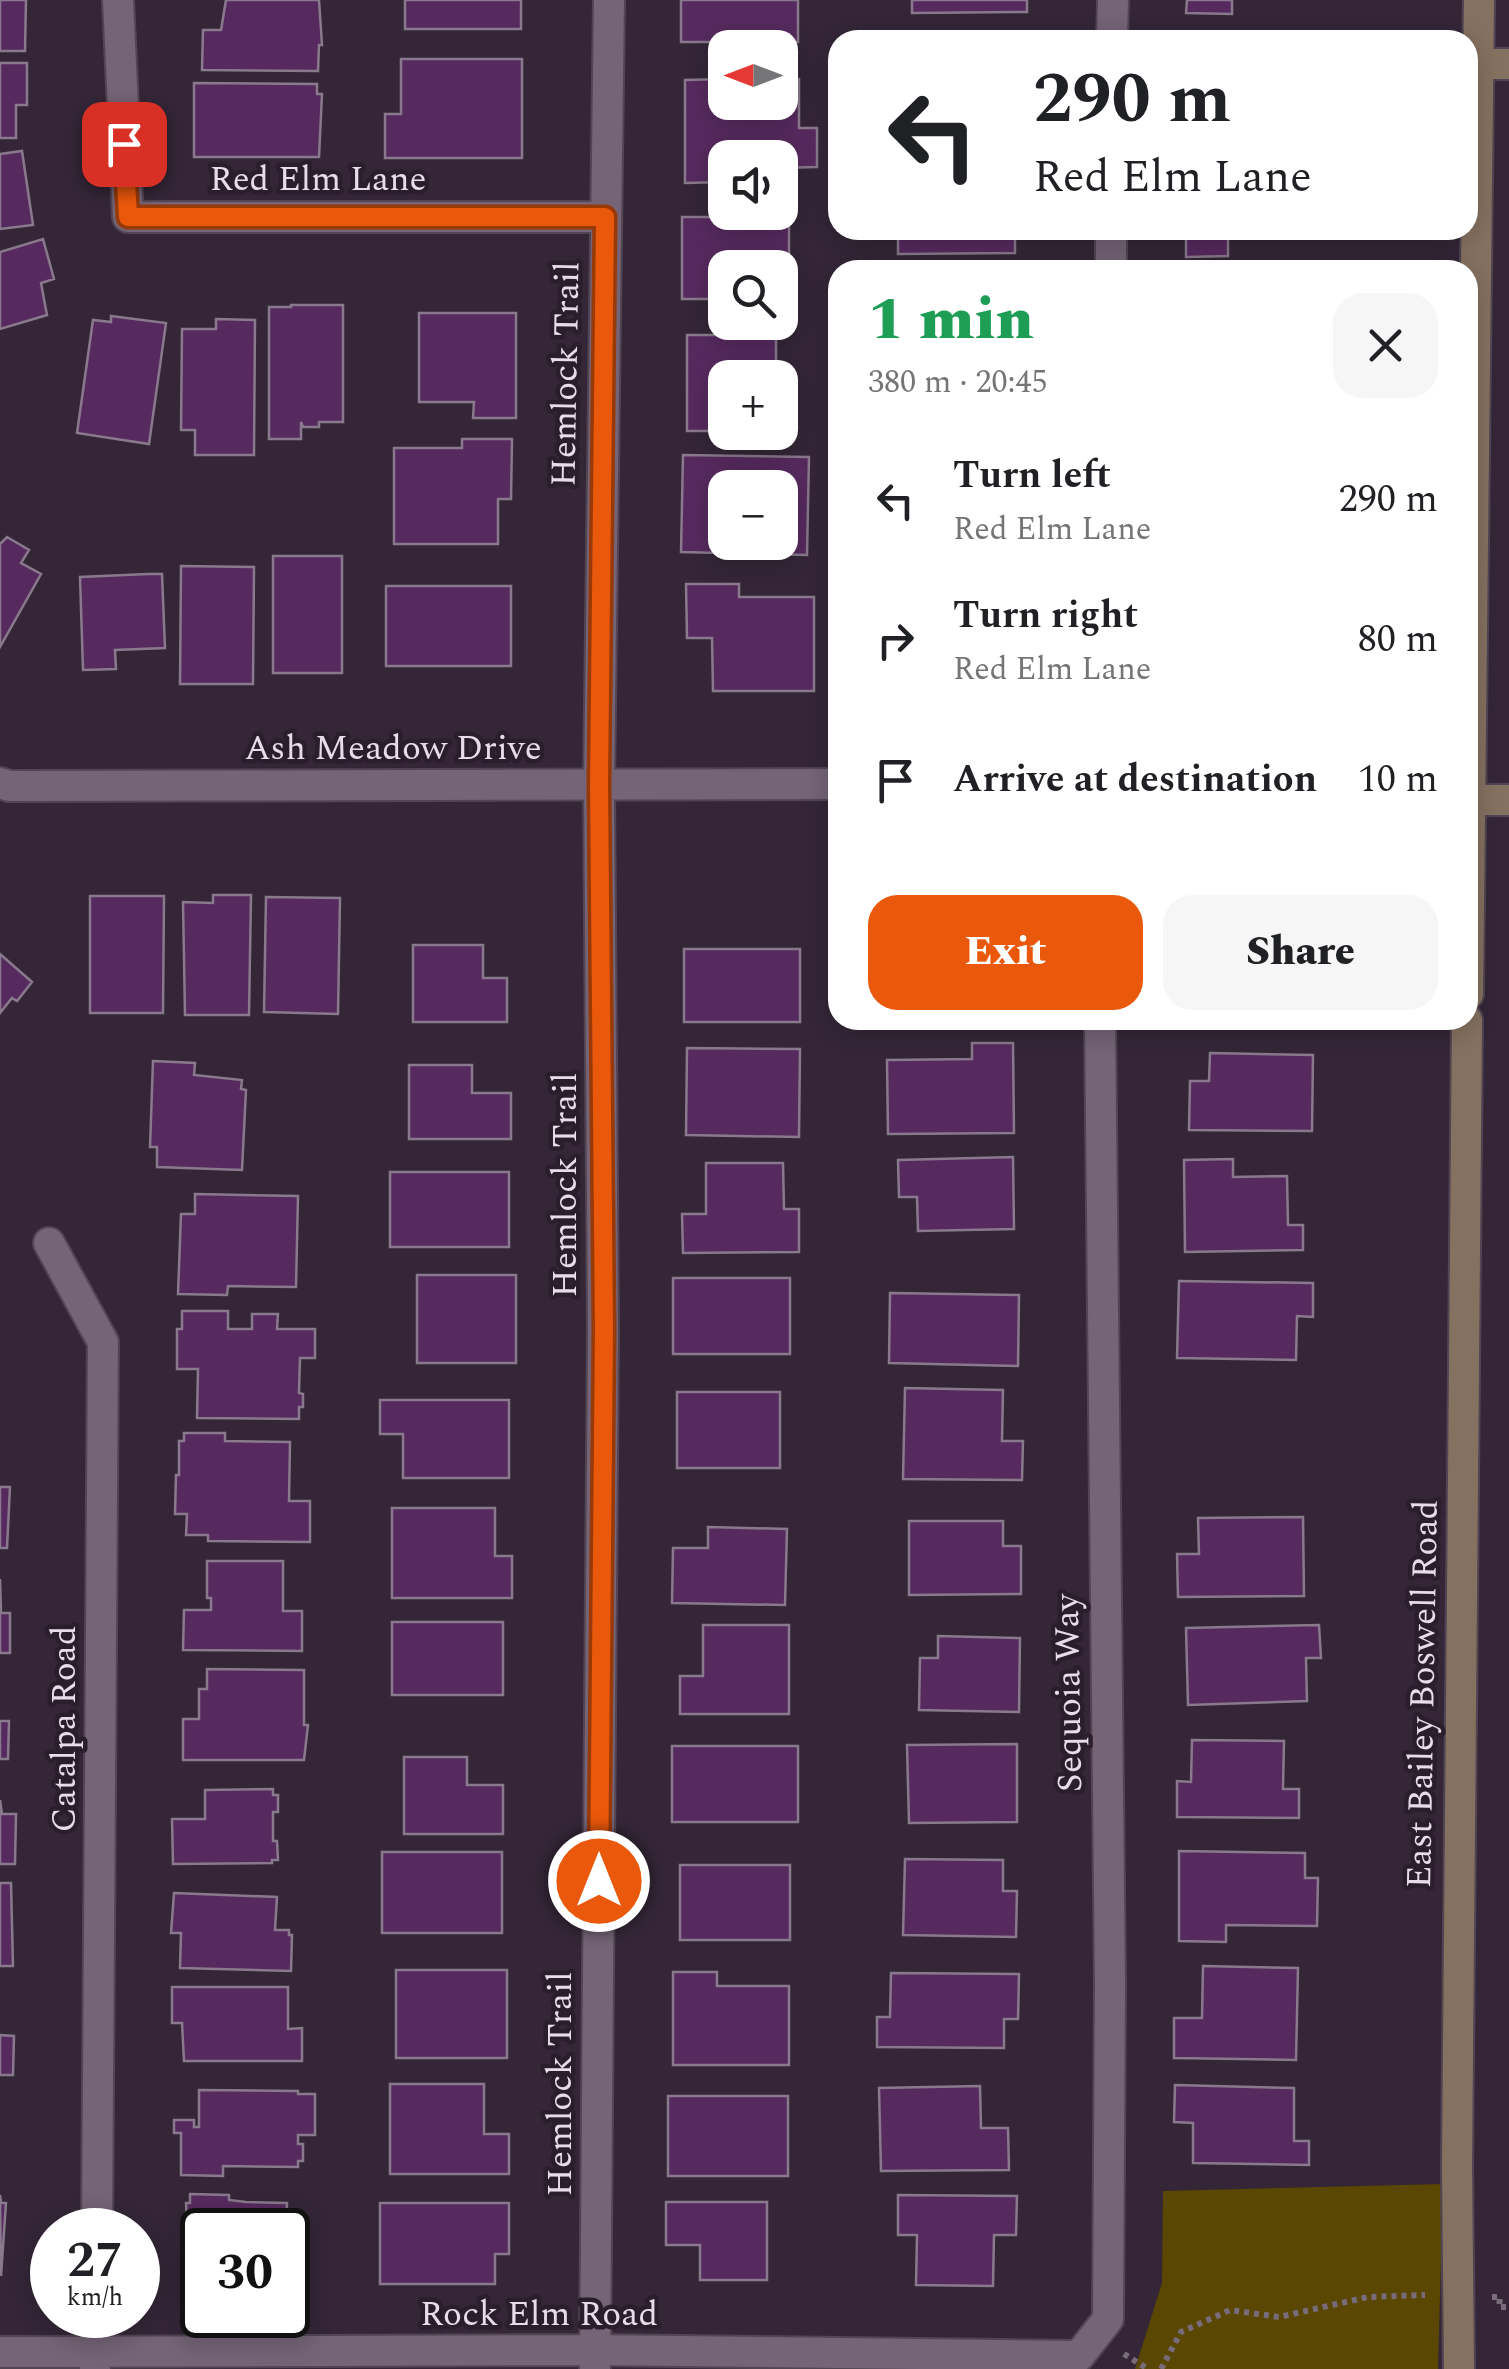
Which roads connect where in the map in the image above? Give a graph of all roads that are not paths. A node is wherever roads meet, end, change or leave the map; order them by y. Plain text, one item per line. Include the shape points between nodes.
1 (118, 0) edge
2 (609, 0) edge
3 (1112, 0) edge
4 (1479, 0) edge
5 (1112, 30) edge
6 (1478, 64) joint
7 (1509, 64) edge
8 (605, 217) junction
9 (828, 784) edge
10 (599, 785) junction
11 (3, 786) edge
12 (1478, 800) edge
13 (1509, 800) edge
14 (1100, 1030) edge
15 (1467, 1030) edge
16 (49, 1243) dead end
17 (97, 2208) edge
18 (0, 2352) edge
19 (1079, 2356) joint
20 (594, 2359) edge
21 (95, 2361) edge
22 (1459, 2369) edge

1 - 8 street, Red Elm Lane via 128,217
2 - 8 street, Hemlock Trail
3 - 5 street
4 - 6 main road
6 - 7 main road
8 - 10 street, Hemlock Trail
9 - 10 street, Ash Meadow Drive
10 - 11 street, Ash Meadow Drive
10 - 20 street, Hemlock Trail via 604,1330
12 - 13 main road
14 - 19 street, Sequoia Way via 1108,2319
15 - 22 main road, East Bailey Boswell Road
16 - 17 street, Catalpa Road via 103,1342
18 - 21 street, Rock Elm Road
19 - 20 street, Rock Elm Road
20 - 21 street, Rock Elm Road

